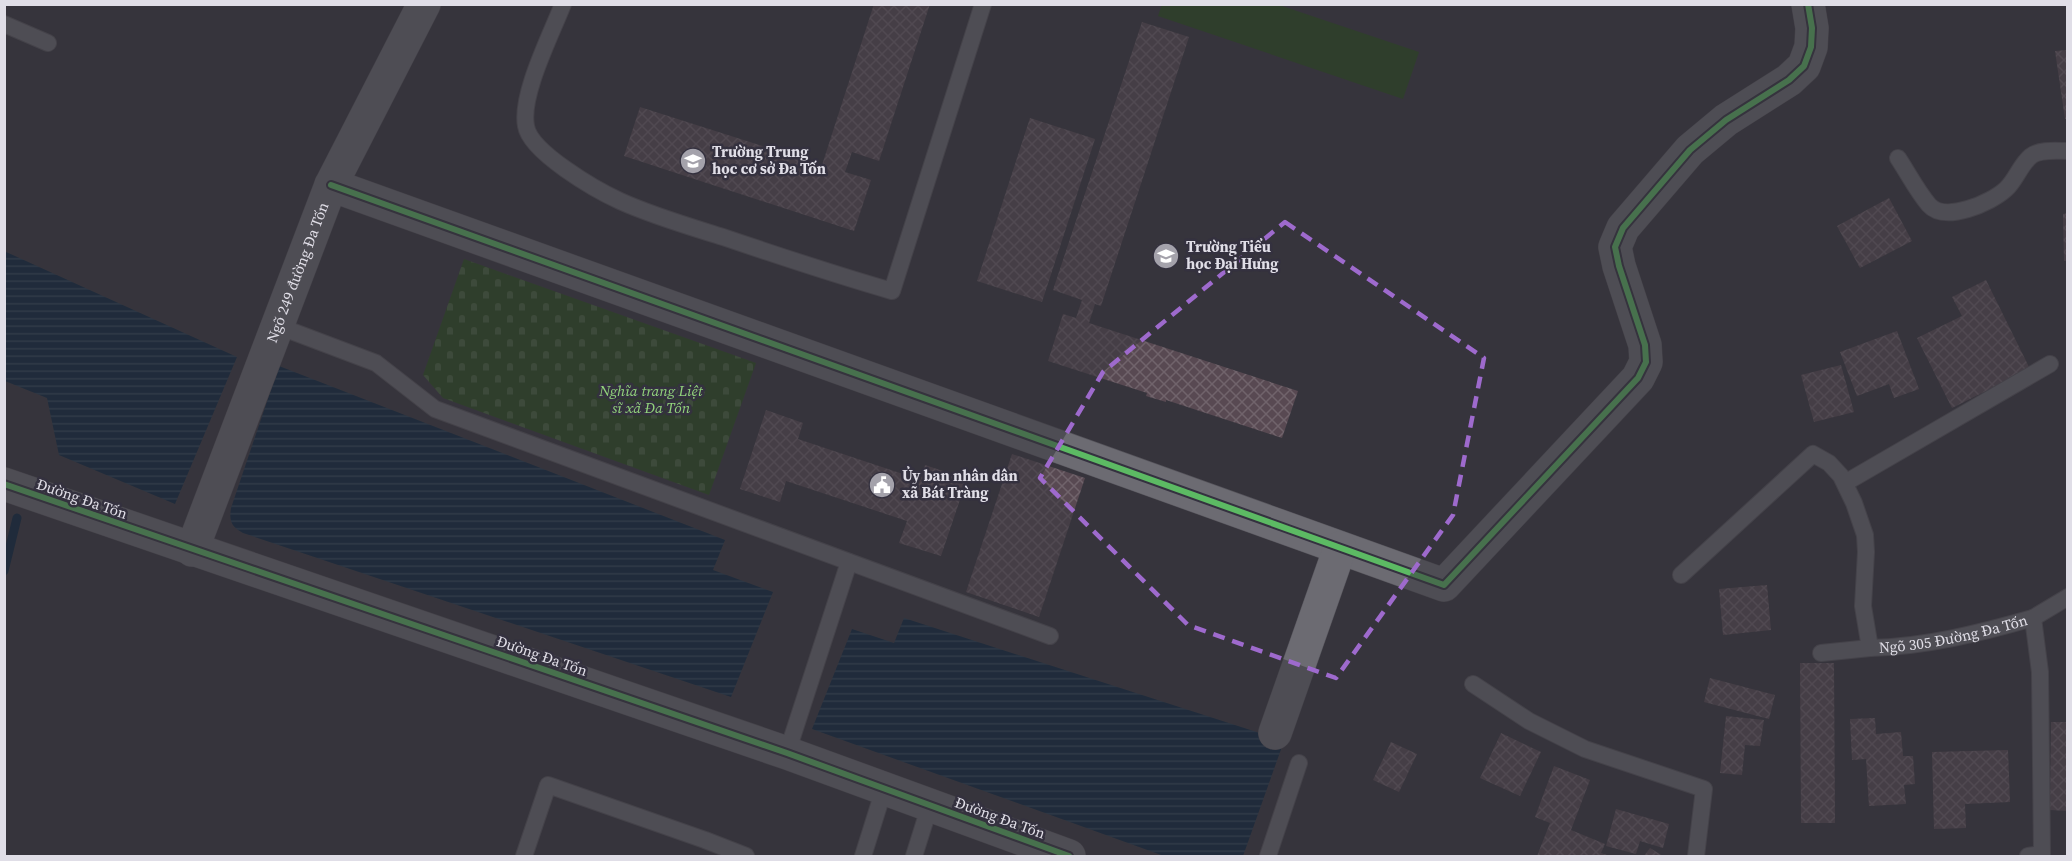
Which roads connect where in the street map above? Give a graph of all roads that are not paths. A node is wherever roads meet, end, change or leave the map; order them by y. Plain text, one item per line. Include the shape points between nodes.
1 (424, 4) edge
2 (563, 4) edge
3 (983, 4) edge
4 (1808, 4) edge
5 (4, 24) edge
6 (48, 43) dead end
7 (2067, 152) edge
8 (1898, 158) dead end
9 (331, 185) junction
10 (278, 326) junction
11 (2050, 363) dead end
12 (1845, 483) junction
13 (4, 484) edge
14 (1340, 548) junction
15 (192, 549) junction
16 (849, 562) junction
17 (1681, 575) dead end
18 (2067, 597) edge
19 (2033, 618) junction
20 (1050, 636) dead end
21 (1870, 648) junction
22 (1821, 653) dead end
23 (1473, 684) dead end
24 (1275, 733) dead end
25 (786, 753) junction
26 (1299, 763) dead end
27 (884, 789) junction
28 (930, 806) junction
29 (725, 853) edge
30 (524, 856) edge
31 (746, 856) edge
32 (863, 856) edge
33 (914, 856) edge
34 (1069, 856) edge
35 (1268, 856) edge
36 (1696, 856) edge
37 (2038, 856) edge

1 - 9 street, Ngõ 249 đường Đa Tốn
2 - 3 lane via 526,106 525,127 534,144 619,200 892,291
4 - 14 street via 1811,47 1804,66 1689,150 1623,228 1615,247 1646,345 1646,362 1638,378 1444,585
5 - 6 lane
7 - 8 lane via 2032,155 2006,190 1976,206 1951,212 1930,206
9 - 10 street, Ngõ 249 đường Đa Tốn
9 - 14 street
10 - 15 street, Ngõ 249 đường Đa Tốn
10 - 16 lane via 376,363 435,409
11 - 12 lane
12 - 17 lane, Ngõ 305 Đường Đa Tốn via 1829,463 1814,454
12 - 21 lane, Ngõ 305 Đường Đa Tốn via 1864,536 1863,606
13 - 15 street, Đường Đa Tốn
14 - 24 street
15 - 25 street, Đường Đa Tốn
16 - 20 lane
16 - 25 lane
18 - 19 lane
19 - 21 lane, Ngõ 305 Đường Đa Tốn via 1905,646
19 - 37 lane, Ngõ 305 Đường Đa Tốn via 2040,672
21 - 22 lane
23 - 36 lane via 1529,721 1585,749 1704,789
25 - 27 street, Đường Đa Tốn
26 - 35 lane
27 - 28 street, Đường Đa Tốn
27 - 32 lane
28 - 33 lane
28 - 34 street, Đường Đa Tốn
29 - 30 lane via 548,785
29 - 31 lane

